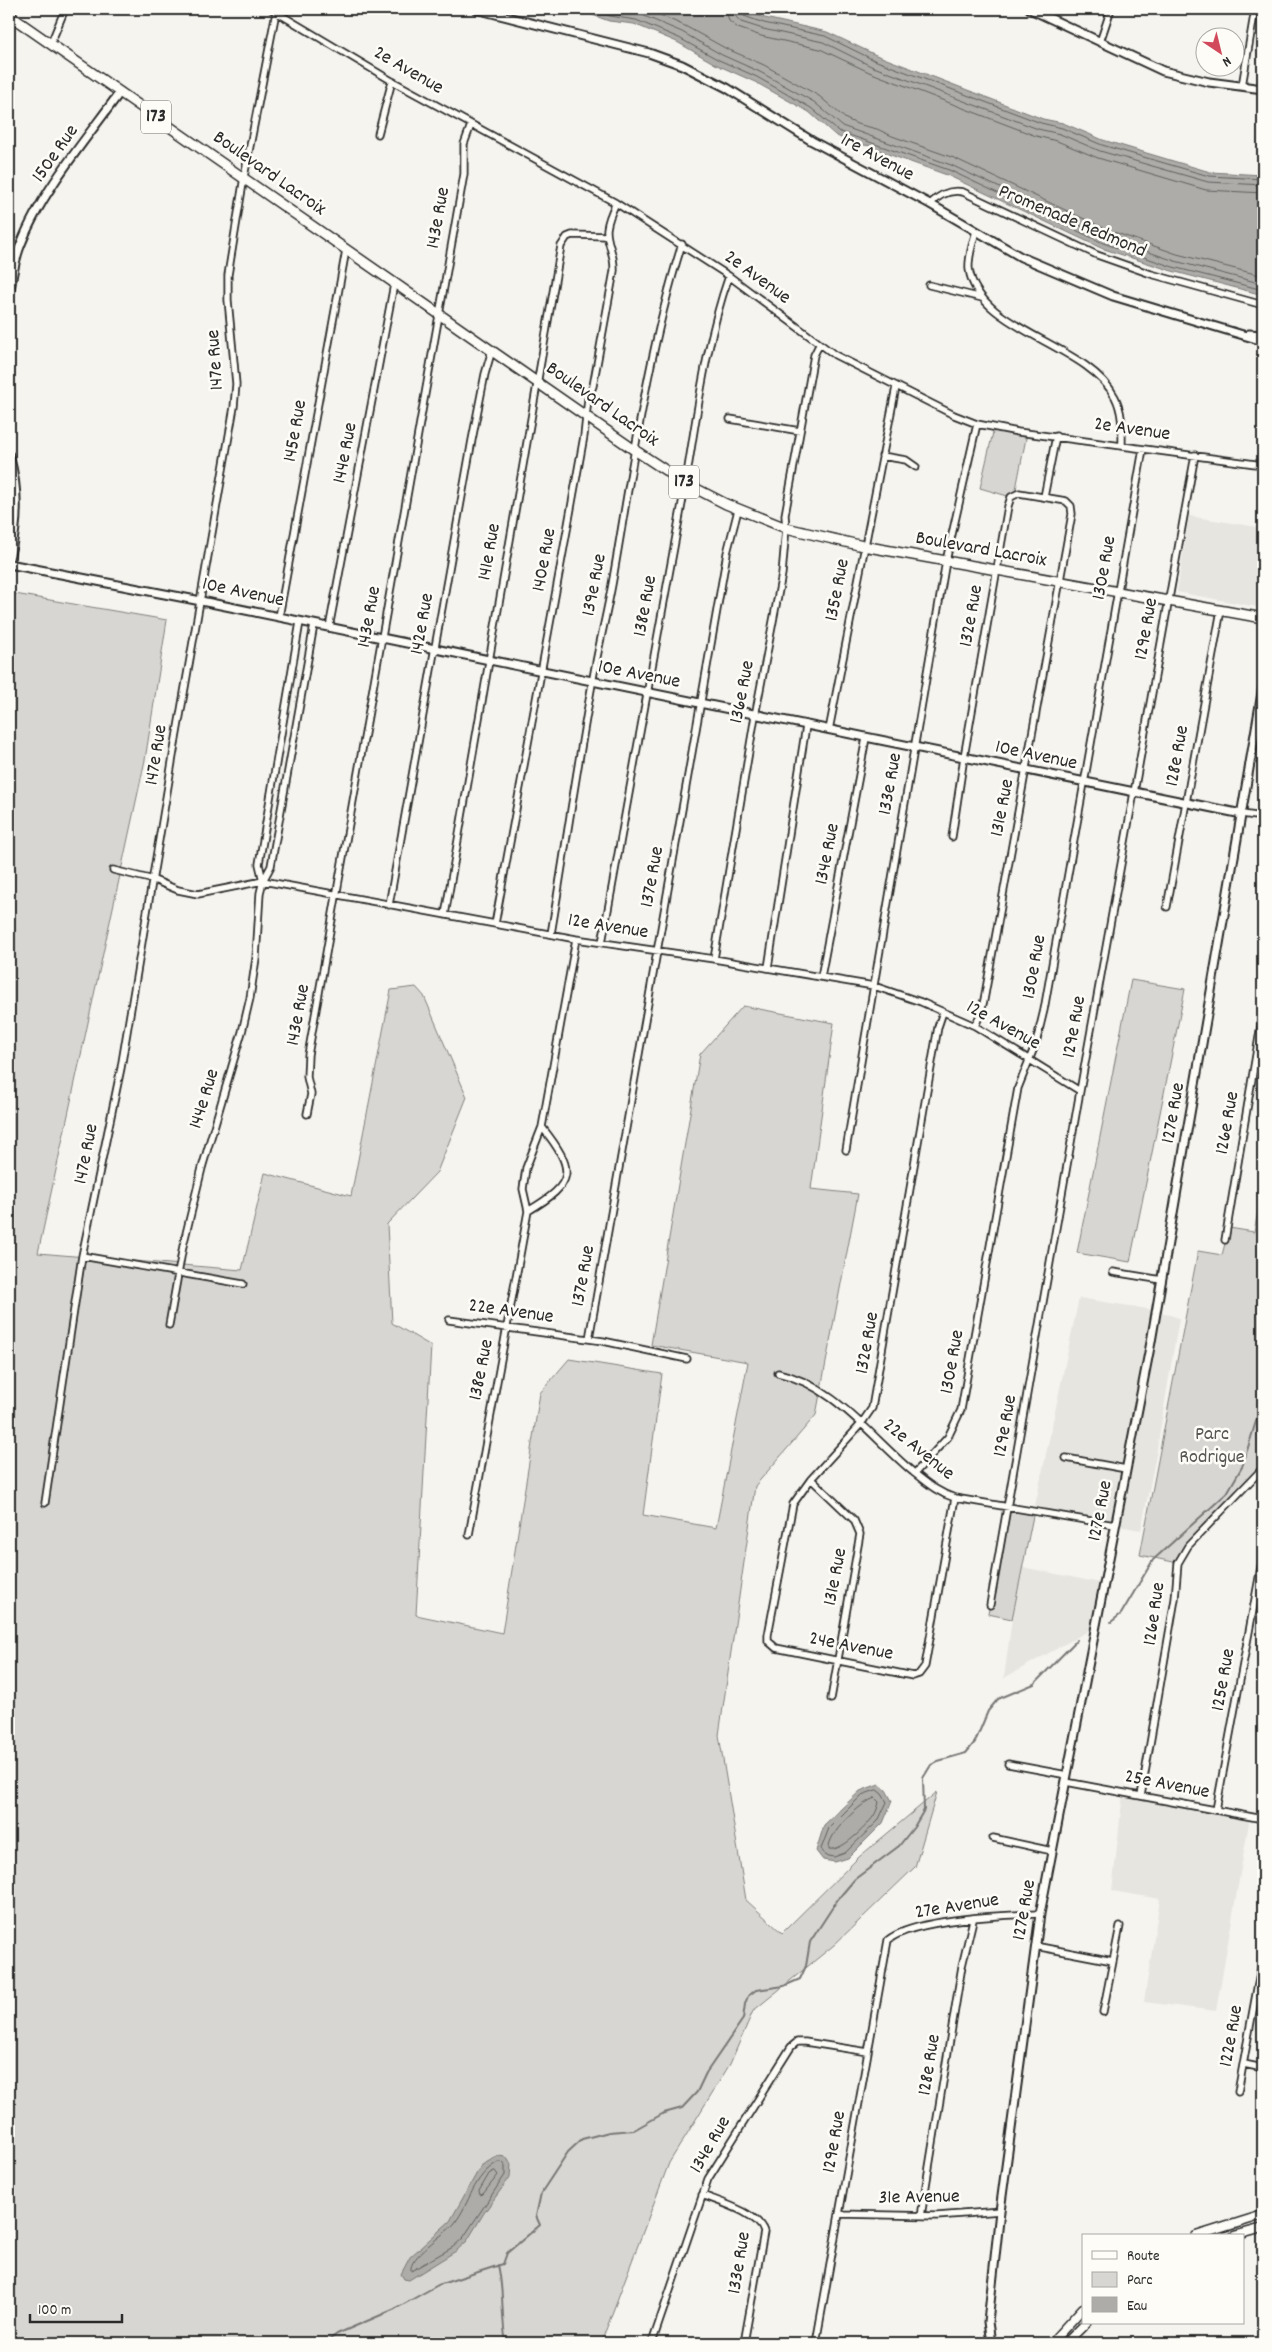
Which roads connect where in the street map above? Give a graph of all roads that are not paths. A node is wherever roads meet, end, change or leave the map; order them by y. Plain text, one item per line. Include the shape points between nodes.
1 (65, 9) edge
2 (476, 9) edge
3 (1030, 9) edge
4 (1111, 9) edge
5 (1255, 9) edge
6 (274, 10) edge
7 (9, 15) edge
8 (1100, 42) junction
9 (51, 43) junction
10 (392, 81) junction
11 (1242, 86) junction
12 (1263, 89) edge
13 (120, 92) junction
14 (471, 125) junction
15 (378, 134) dead end
16 (244, 177) junction
17 (616, 203) junction
18 (930, 204) junction
19 (976, 231) junction
20 (607, 236) junction
21 (682, 244) junction
22 (346, 250) junction
23 (729, 276) junction
24 (394, 284) junction
25 (929, 285) dead end
26 (9, 296) edge
27 (982, 298) junction
28 (1263, 305) edge
29 (438, 313) junction
30 (1237, 334) junction
31 (1263, 335) edge
32 (1263, 341) edge
33 (819, 345) junction
34 (492, 350) junction
35 (536, 381) junction
36 (896, 387) junction
37 (585, 415) junction
38 (730, 418) dead end
39 (976, 424) junction
40 (800, 431) junction
41 (1056, 436) junction
42 (1122, 446) junction
43 (633, 448) junction
44 (1143, 449) junction
45 (9, 455) edge
46 (1195, 455) junction
47 (882, 456) junction
48 (1263, 465) edge
49 (916, 466) dead end
50 (685, 483) junction
51 (1044, 498) junction
52 (738, 510) junction
53 (786, 528) junction
54 (863, 546) junction
55 (9, 558) edge
56 (946, 561) junction
57 (9, 564) edge
58 (997, 570) junction
59 (1059, 581) junction
60 (1117, 592) junction
61 (1168, 601) junction
62 (201, 602) junction
63 (1221, 610) junction
64 (279, 617) junction
65 (1263, 618) edge
66 (300, 622) junction
67 (314, 625) junction
68 (330, 628) junction
69 (382, 638) junction
70 (435, 649) junction
71 (488, 661) junction
72 (541, 671) junction
73 (592, 683) junction
74 (1263, 688) edge
75 (647, 692) junction
76 (700, 703) junction
77 (755, 716) junction
78 (806, 726) junction
79 (829, 730) junction
80 (866, 738) junction
81 (914, 748) junction
82 (964, 757) junction
83 (1027, 769) junction
84 (1083, 782) junction
85 (1134, 792) junction
86 (1186, 803) junction
87 (1242, 814) junction
88 (1263, 817) edge
89 (952, 837) dead end
90 (113, 870) dead end
91 (154, 880) junction
92 (263, 881) junction
93 (337, 894) junction
94 (389, 905) junction
95 (1167, 908) dead end
96 (445, 915) junction
97 (495, 924) junction
98 (551, 934) junction
99 (576, 939) junction
100 (602, 943) junction
101 (657, 951) junction
102 (714, 959) junction
103 (768, 968) junction
104 (821, 977) junction
105 (874, 986) junction
106 (943, 1012) junction
107 (1263, 1012) edge
108 (975, 1026) junction
109 (1029, 1058) junction
110 (1080, 1091) junction
111 (307, 1114) dead end
112 (542, 1127) junction
113 (846, 1150) dead end
114 (528, 1211) junction
115 (1225, 1240) dead end
116 (82, 1256) junction
117 (1113, 1272) dead end
118 (178, 1273) junction
119 (1162, 1280) junction
120 (243, 1284) dead end
121 (449, 1320) dead end
122 (169, 1326) dead end
123 (507, 1328) junction
124 (589, 1339) junction
125 (687, 1359) dead end
126 (778, 1373) dead end
127 (861, 1424) junction
128 (1066, 1458) dead end
129 (1263, 1468) edge
130 (1126, 1469) junction
131 (915, 1473) junction
132 (811, 1479) junction
133 (955, 1498) junction
134 (44, 1503) dead end
135 (1008, 1507) junction
136 (1115, 1525) junction
137 (469, 1535) dead end
138 (1263, 1556) edge
139 (990, 1605) dead end
140 (776, 1648) joint
141 (836, 1662) junction
142 (830, 1699) dead end
143 (1008, 1764) dead end
144 (1066, 1779) junction
145 (1141, 1796) junction
146 (1216, 1810) junction
147 (1263, 1819) edge
148 (992, 1838) dead end
149 (1052, 1850) junction
150 (1040, 1914) junction
151 (973, 1920) junction
152 (1120, 1926) dead end
153 (886, 1946) joint
154 (1035, 1946) junction
155 (1263, 1956) edge
156 (1113, 1961) junction
157 (1103, 2012) dead end
158 (868, 2052) junction
159 (1244, 2064) junction
160 (1263, 2068) edge
161 (1238, 2092) dead end
162 (702, 2195) junction
163 (1000, 2212) junction
164 (839, 2214) junction
165 (1263, 2215) edge
166 (921, 2216) junction
167 (1263, 2228) edge
168 (1202, 2234) edge
169 (1241, 2234) edge
170 (1082, 2309) edge
171 (1085, 2324) edge
172 (652, 2343) edge
173 (744, 2343) edge
174 (816, 2343) edge
175 (991, 2343) edge
176 (1051, 2343) edge
177 (1066, 2343) edge

1 - 9 street
2 - 18 street, 1re Avenue via 650,53 682,65 716,81 812,141
3 - 8 street
4 - 8 street
5 - 11 street
6 - 10 street, 2e Avenue
6 - 16 street, 147e Rue
7 - 9 main road, Boulevard Lacroix / 173
8 - 11 street via 1173,74
9 - 13 main road, Boulevard Lacroix / 173
10 - 14 street, 2e Avenue
10 - 15 street
11 - 12 street
13 - 16 main road, Boulevard Lacroix / 173
13 - 26 street, 150e Rue via 30,224 20,245
14 - 17 street, 2e Avenue
14 - 29 street, 143e Rue via 464,144 464,174
16 - 22 main road, Boulevard Lacroix / 173
16 - 62 street, 147e Rue via 228,286 236,384 234,407
17 - 20 street
17 - 21 street, 2e Avenue
18 - 19 street, 1re Avenue
18 - 28 street, Promenade Redmond via 948,192 963,192 1097,255 1151,274
19 - 27 street via 969,267 974,287
19 - 30 street, 1re Avenue via 1021,257 1113,296
20 - 35 street, 141e Rue via 572,235 561,246
20 - 37 street, 140e Rue via 615,259 614,271
21 - 23 street, 2e Avenue
21 - 43 street, 139e Rue via 659,322
22 - 24 main road, Boulevard Lacroix / 173
22 - 64 street, 145e Rue
23 - 33 street, 2e Avenue
23 - 50 street, 138e Rue via 707,362
24 - 29 main road, Boulevard Lacroix / 173
24 - 68 street, 144e Rue
25 - 27 street
27 - 42 street via 1007,319 1098,375 1110,389 1121,414
29 - 34 main road, Boulevard Lacroix / 173
29 - 69 street, 143e Rue
30 - 31 street
30 - 32 street, 1re Avenue
33 - 36 street, 2e Avenue
33 - 40 street, 136e Rue via 814,355
34 - 35 main road, Boulevard Lacroix / 173
34 - 70 street, 142e Rue via 474,431
35 - 37 main road, Boulevard Lacroix / 173
35 - 71 street, 141e Rue
36 - 39 street, 2e Avenue
36 - 47 street, 135e Rue
37 - 43 main road, Boulevard Lacroix / 173
37 - 72 street, 140e Rue via 584,436
38 - 40 street
39 - 41 street, 2e Avenue
39 - 56 street, 133e Rue
40 - 53 street, 136e Rue via 785,515
41 - 42 street, 2e Avenue
41 - 51 street
42 - 44 street, 2e Avenue
43 - 50 main road, Boulevard Lacroix / 173
43 - 73 street, 139e Rue via 632,470
44 - 46 street, 2e Avenue
44 - 60 street, 130e Rue
45 - 55 street via 17,498 15,535
46 - 48 street, 2e Avenue
46 - 61 street, 129e Rue
47 - 49 street via 906,460
47 - 54 street, 135e Rue
50 - 52 main road, Boulevard Lacroix / 173
50 - 75 street, 138e Rue
51 - 58 street, 132e Rue via 1019,493 1011,496
51 - 59 street, 131e Rue via 1066,501 1072,510
52 - 53 main road, Boulevard Lacroix / 173
52 - 76 street, 137e Rue
53 - 54 main road, Boulevard Lacroix / 173
53 - 77 street, 136e Rue via 782,574
54 - 56 main road, Boulevard Lacroix / 173
54 - 79 street, 135e Rue
56 - 58 main road, Boulevard Lacroix / 173
56 - 81 street, 133e Rue
57 - 62 street, 10e Avenue
58 - 59 main road, Boulevard Lacroix / 173
58 - 82 street, 132e Rue
59 - 60 main road, Boulevard Lacroix / 173
59 - 83 street, 131e Rue
60 - 61 main road, Boulevard Lacroix / 173
60 - 84 street, 130e Rue
61 - 63 main road, Boulevard Lacroix / 173
61 - 85 street, 129e Rue
62 - 64 street, 10e Avenue
62 - 91 street, 147e Rue
63 - 65 main road, Boulevard Lacroix / 173
63 - 86 street, 128e Rue
64 - 66 street, 10e Avenue
66 - 67 street, 10e Avenue
66 - 92 street, 144e Rue via 259,864
67 - 68 street, 10e Avenue
67 - 92 street, 144e Rue via 271,866
68 - 69 street, 10e Avenue
69 - 70 street, 10e Avenue
69 - 93 street, 143e Rue
70 - 71 street, 10e Avenue
70 - 94 street, 142e Rue
71 - 72 street, 10e Avenue
71 - 96 street, 141e Rue
72 - 73 street, 10e Avenue
72 - 97 street, 140e Rue
73 - 75 street, 10e Avenue
73 - 98 street, 139e Rue
74 - 87 street, 127e Rue
75 - 76 street, 10e Avenue
75 - 100 street, 138e Rue
76 - 77 street, 10e Avenue
76 - 101 street, 137e Rue
77 - 78 street, 10e Avenue
77 - 102 street, 136e Rue
78 - 79 street, 10e Avenue
78 - 103 street
79 - 80 street, 10e Avenue
80 - 81 street, 10e Avenue
80 - 104 street, 134e Rue
81 - 82 street, 10e Avenue
81 - 105 street, 133e Rue
82 - 83 street, 10e Avenue
82 - 89 street, 132e Rue
83 - 84 street, 10e Avenue
83 - 108 street, 131e Rue via 984,1000
84 - 85 street, 10e Avenue
84 - 109 street, 130e Rue via 1044,1010
85 - 86 street, 10e Avenue
85 - 110 street, 129e Rue
86 - 87 street, 10e Avenue
86 - 95 street, 128e Rue
87 - 88 street, 10e Avenue
87 - 119 street, 127e Rue
90 - 91 street, 12e Avenue
91 - 92 street, 12e Avenue via 198,894
91 - 116 street, 147e Rue via 121,1068
92 - 93 street, 12e Avenue
92 - 118 street, 144e Rue via 250,998 202,1168
93 - 94 street, 12e Avenue
93 - 111 street, 143e Rue via 308,1055 307,1078 311,1094
94 - 96 street, 12e Avenue
96 - 97 street, 12e Avenue
97 - 98 street, 12e Avenue
98 - 99 street, 12e Avenue
99 - 100 street, 12e Avenue
99 - 112 street, 138e Rue
100 - 101 street, 12e Avenue
101 - 102 street, 12e Avenue
101 - 124 street, 137e Rue
102 - 103 street, 12e Avenue
103 - 104 street, 12e Avenue
104 - 105 street, 12e Avenue
105 - 106 street, 12e Avenue
105 - 113 street, 133e Rue
106 - 108 street, 12e Avenue
106 - 127 street, 132e Rue via 874,1402
107 - 115 street, 126e Rue
108 - 109 street, 12e Avenue
109 - 110 street, 12e Avenue
109 - 131 street, 130e Rue via 1016,1100 961,1410 948,1437
110 - 135 street, 129e Rue
112 - 114 street, 138e Rue via 526,1168 523,1189
112 - 114 street via 564,1158 565,1181 556,1194
114 - 123 street, 138e Rue
116 - 118 street
116 - 134 street, 147e Rue
117 - 119 street
118 - 120 street
118 - 122 street, 144e Rue
119 - 130 street, 127e Rue
121 - 123 street, 22e Avenue
123 - 124 street, 22e Avenue
123 - 137 street, 138e Rue
124 - 125 street, 22e Avenue
126 - 127 street, 22e Avenue via 818,1388
127 - 131 street, 22e Avenue
127 - 132 street, 132e Rue
128 - 130 street
129 - 145 street, 126e Rue via 1188,1546 1178,1564 1175,1599
130 - 136 street, 127e Rue
131 - 133 street, 22e Avenue via 935,1489
132 - 140 street, 132e Rue via 798,1494 790,1513 768,1635 768,1641
132 - 141 street, 131e Rue via 854,1520 860,1534
133 - 135 street, 22e Avenue
133 - 141 street, 24e Avenue via 925,1666 913,1676
135 - 136 street, 22e Avenue
135 - 139 street, 129e Rue
136 - 144 street, 127e Rue
138 - 146 street, 125e Rue
140 - 141 street, 24e Avenue
141 - 142 street, 131e Rue
143 - 144 street, 25e Avenue
144 - 145 street, 25e Avenue
144 - 149 street, 127e Rue
145 - 146 street, 25e Avenue
146 - 147 street, 25e Avenue
148 - 149 street
149 - 150 street, 127e Rue
150 - 151 street, 27e Avenue
150 - 154 street, 127e Rue
151 - 153 street, 27e Avenue via 933,1924 903,1932 888,1940
151 - 166 street, 128e Rue via 962,1966
152 - 156 street
153 - 158 street, 129e Rue
154 - 156 street
154 - 163 street, 127e Rue
155 - 159 street, 122e Rue
156 - 157 street
158 - 162 street, 134e Rue via 805,2042 797,2042 791,2047 708,2179
158 - 164 street, 129e Rue
159 - 160 street
159 - 161 street, 122e Rue
162 - 172 street, 134e Rue
162 - 173 street, 133e Rue via 752,2216 764,2232
163 - 166 street, 31e Avenue
163 - 175 street, 127e Rue via 988,2322
164 - 166 street, 31e Avenue
164 - 174 street, 129e Rue
165 - 168 main road
167 - 169 main road
170 - 176 main road
171 - 177 main road

